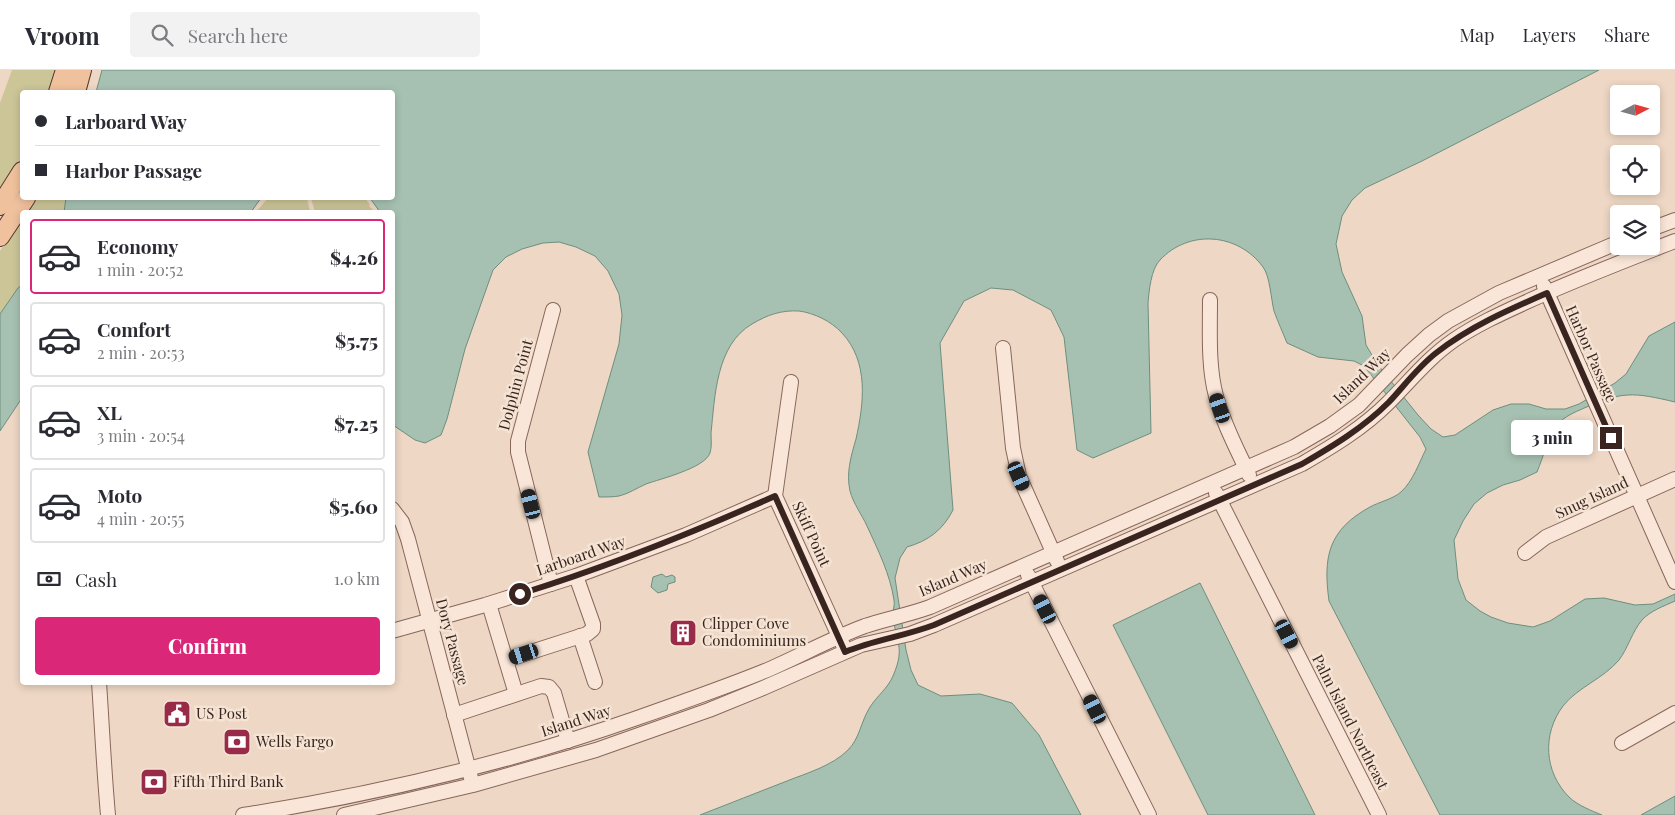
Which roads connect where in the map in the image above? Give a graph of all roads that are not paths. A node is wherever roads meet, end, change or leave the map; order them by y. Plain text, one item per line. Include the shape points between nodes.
1 (65, 70) edge
2 (82, 70) edge
3 (59, 90) edge
4 (77, 90) edge
5 (20, 174) edge
6 (25, 200) edge
7 (0, 206) edge
8 (1675, 220) edge
9 (1660, 226) edge
10 (0, 237) edge
11 (1675, 241) edge
12 (1610, 246) edge
13 (1540, 276) junction
14 (1547, 293) junction
15 (1210, 300) dead end
16 (553, 310) dead end
17 (1003, 348) dead end
18 (791, 382) dead end
19 (1246, 468) junction
20 (1675, 479) edge
21 (1212, 483) junction
22 (1254, 485) junction
23 (1636, 495) junction
24 (775, 496) junction
25 (1220, 500) junction
26 (395, 513) edge
27 (1054, 553) junction
28 (1525, 553) dead end
29 (1024, 566) junction
30 (1061, 570) junction
31 (576, 576) junction
32 (1675, 582) edge
33 (1032, 583) junction
34 (551, 584) junction
35 (489, 604) junction
36 (430, 620) junction
37 (395, 630) edge
38 (580, 636) junction
39 (839, 637) junction
40 (845, 652) junction
41 (506, 660) junction
42 (595, 682) dead end
43 (99, 685) edge
44 (516, 694) junction
45 (1675, 713) edge
46 (454, 715) junction
47 (636, 718) junction
48 (642, 734) junction
49 (568, 741) junction
50 (1622, 743) dead end
51 (468, 770) junction
52 (473, 785) junction
53 (108, 815) edge
54 (243, 815) edge
55 (344, 815) edge
56 (1149, 815) edge
57 (1379, 815) edge

1 - 3 main road
2 - 4 main road
5 - 7 main road
6 - 10 main road
8 - 9 street
11 - 14 street
12 - 13 street, Island Way
13 - 14 street, Harbor Passage
13 - 19 street, Island Way via 1499,293 1448,321 1422,341 1359,405 1294,447
14 - 22 street via 1485,321 1454,340 1435,354 1389,402 1337,444
14 - 23 street, Harbor Passage
15 - 19 street via 1216,396
16 - 34 street, Dolphin Point via 518,441
17 - 27 street via 1019,476
18 - 24 street, Skiff Point
19 - 21 street, Island Way
19 - 22 street
20 - 23 street, Snug Island
21 - 25 street, Palm Island Northeast
21 - 27 street, Island Way
22 - 25 street
23 - 28 street, Snug Island via 1546,537
23 - 32 street, Harbor Passage
24 - 31 street, Larboard Way via 686,535
24 - 39 street, Skiff Point
25 - 30 street
25 - 57 street, Palm Island Northeast
26 - 36 street, Dory Passage via 408,539
27 - 29 street, Island Way
27 - 30 street
29 - 33 street
29 - 39 street, Island Way via 907,616
30 - 33 street
31 - 34 street, Larboard Way
31 - 38 street via 593,624 587,634
33 - 40 street via 910,634
33 - 56 street
34 - 35 street, Larboard Way
35 - 36 street, Larboard Way
35 - 41 street
36 - 37 street, Larboard Way
36 - 46 street, Dory Passage
38 - 41 street
38 - 42 street
39 - 40 street, Skiff Point
39 - 47 street, Island Way via 765,671
40 - 48 street via 763,688
41 - 44 street
43 - 53 street
44 - 46 street
44 - 49 street via 541,686 549,687 554,693
45 - 50 street
46 - 51 street, Dory Passage
47 - 48 street
47 - 49 street, Island Way
48 - 52 street
49 - 51 street, Island Way
51 - 52 street, Dory Passage
51 - 54 street, Island Way via 357,795
52 - 55 street

